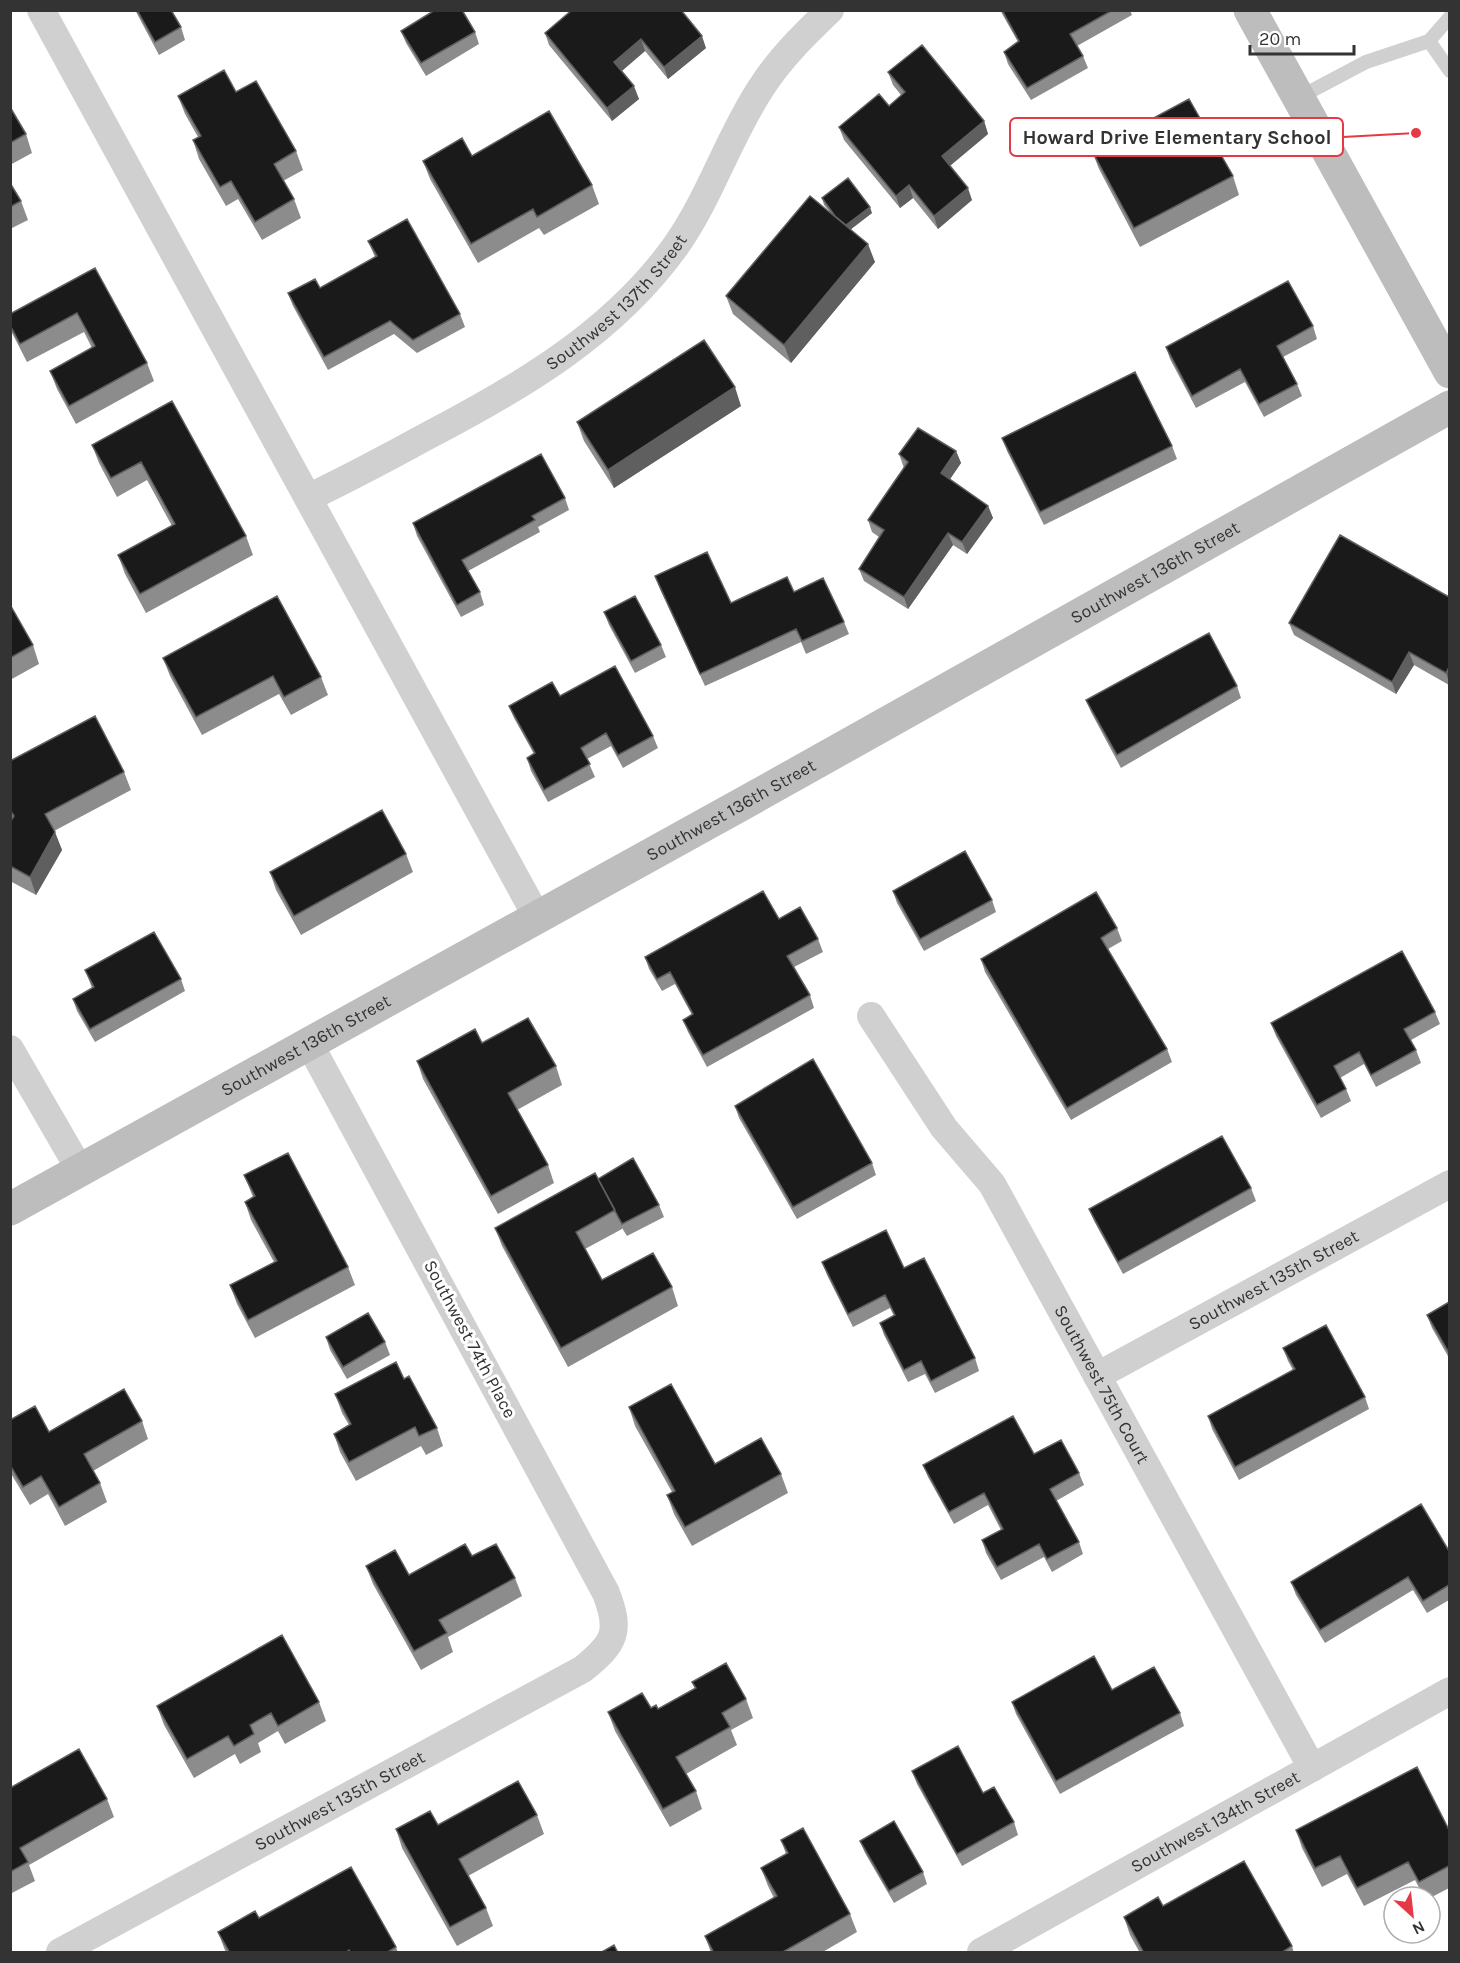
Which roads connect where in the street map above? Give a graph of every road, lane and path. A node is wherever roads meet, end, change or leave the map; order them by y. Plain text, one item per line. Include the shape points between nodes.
1 (41, 10) edge
2 (831, 10) edge
3 (1250, 10) edge
4 (1449, 17) edge
5 (1429, 41) junction
6 (1449, 71) edge
7 (1298, 98) junction
8 (1449, 372) edge
9 (1449, 407) edge
10 (308, 498) junction
11 (537, 917) junction
12 (871, 1016) dead end
13 (309, 1043) junction
14 (10, 1049) edge
15 (80, 1170) junction
16 (1449, 1184) edge
17 (10, 1209) edge
18 (1097, 1376) junction
19 (611, 1639) joint
20 (1449, 1691) edge
21 (1312, 1768) junction
22 (60, 1953) edge
23 (981, 1953) edge

1 - 10 street
2 - 10 street, Southwest 137th Street via 782,58 760,88 690,225 622,308 560,358 484,406
3 - 7 street
4 - 5 lane
5 - 6 lane
5 - 7 lane via 1366,62
7 - 8 street
9 - 11 street, Southwest 136th Street
10 - 11 street
11 - 13 street, Southwest 136th Street
12 - 18 street, Southwest 75th Court via 944,1128 992,1184
13 - 15 street, Southwest 136th Street
13 - 19 street, Southwest 74th Place via 606,1593 613,1612
14 - 15 street
15 - 17 street, Southwest 136th Street
16 - 18 street, Southwest 135th Street
18 - 21 street, Southwest 75th Court
19 - 22 street, Southwest 135th Street via 583,1669
20 - 21 street, Southwest 134th Street
21 - 23 street, Southwest 134th Street

